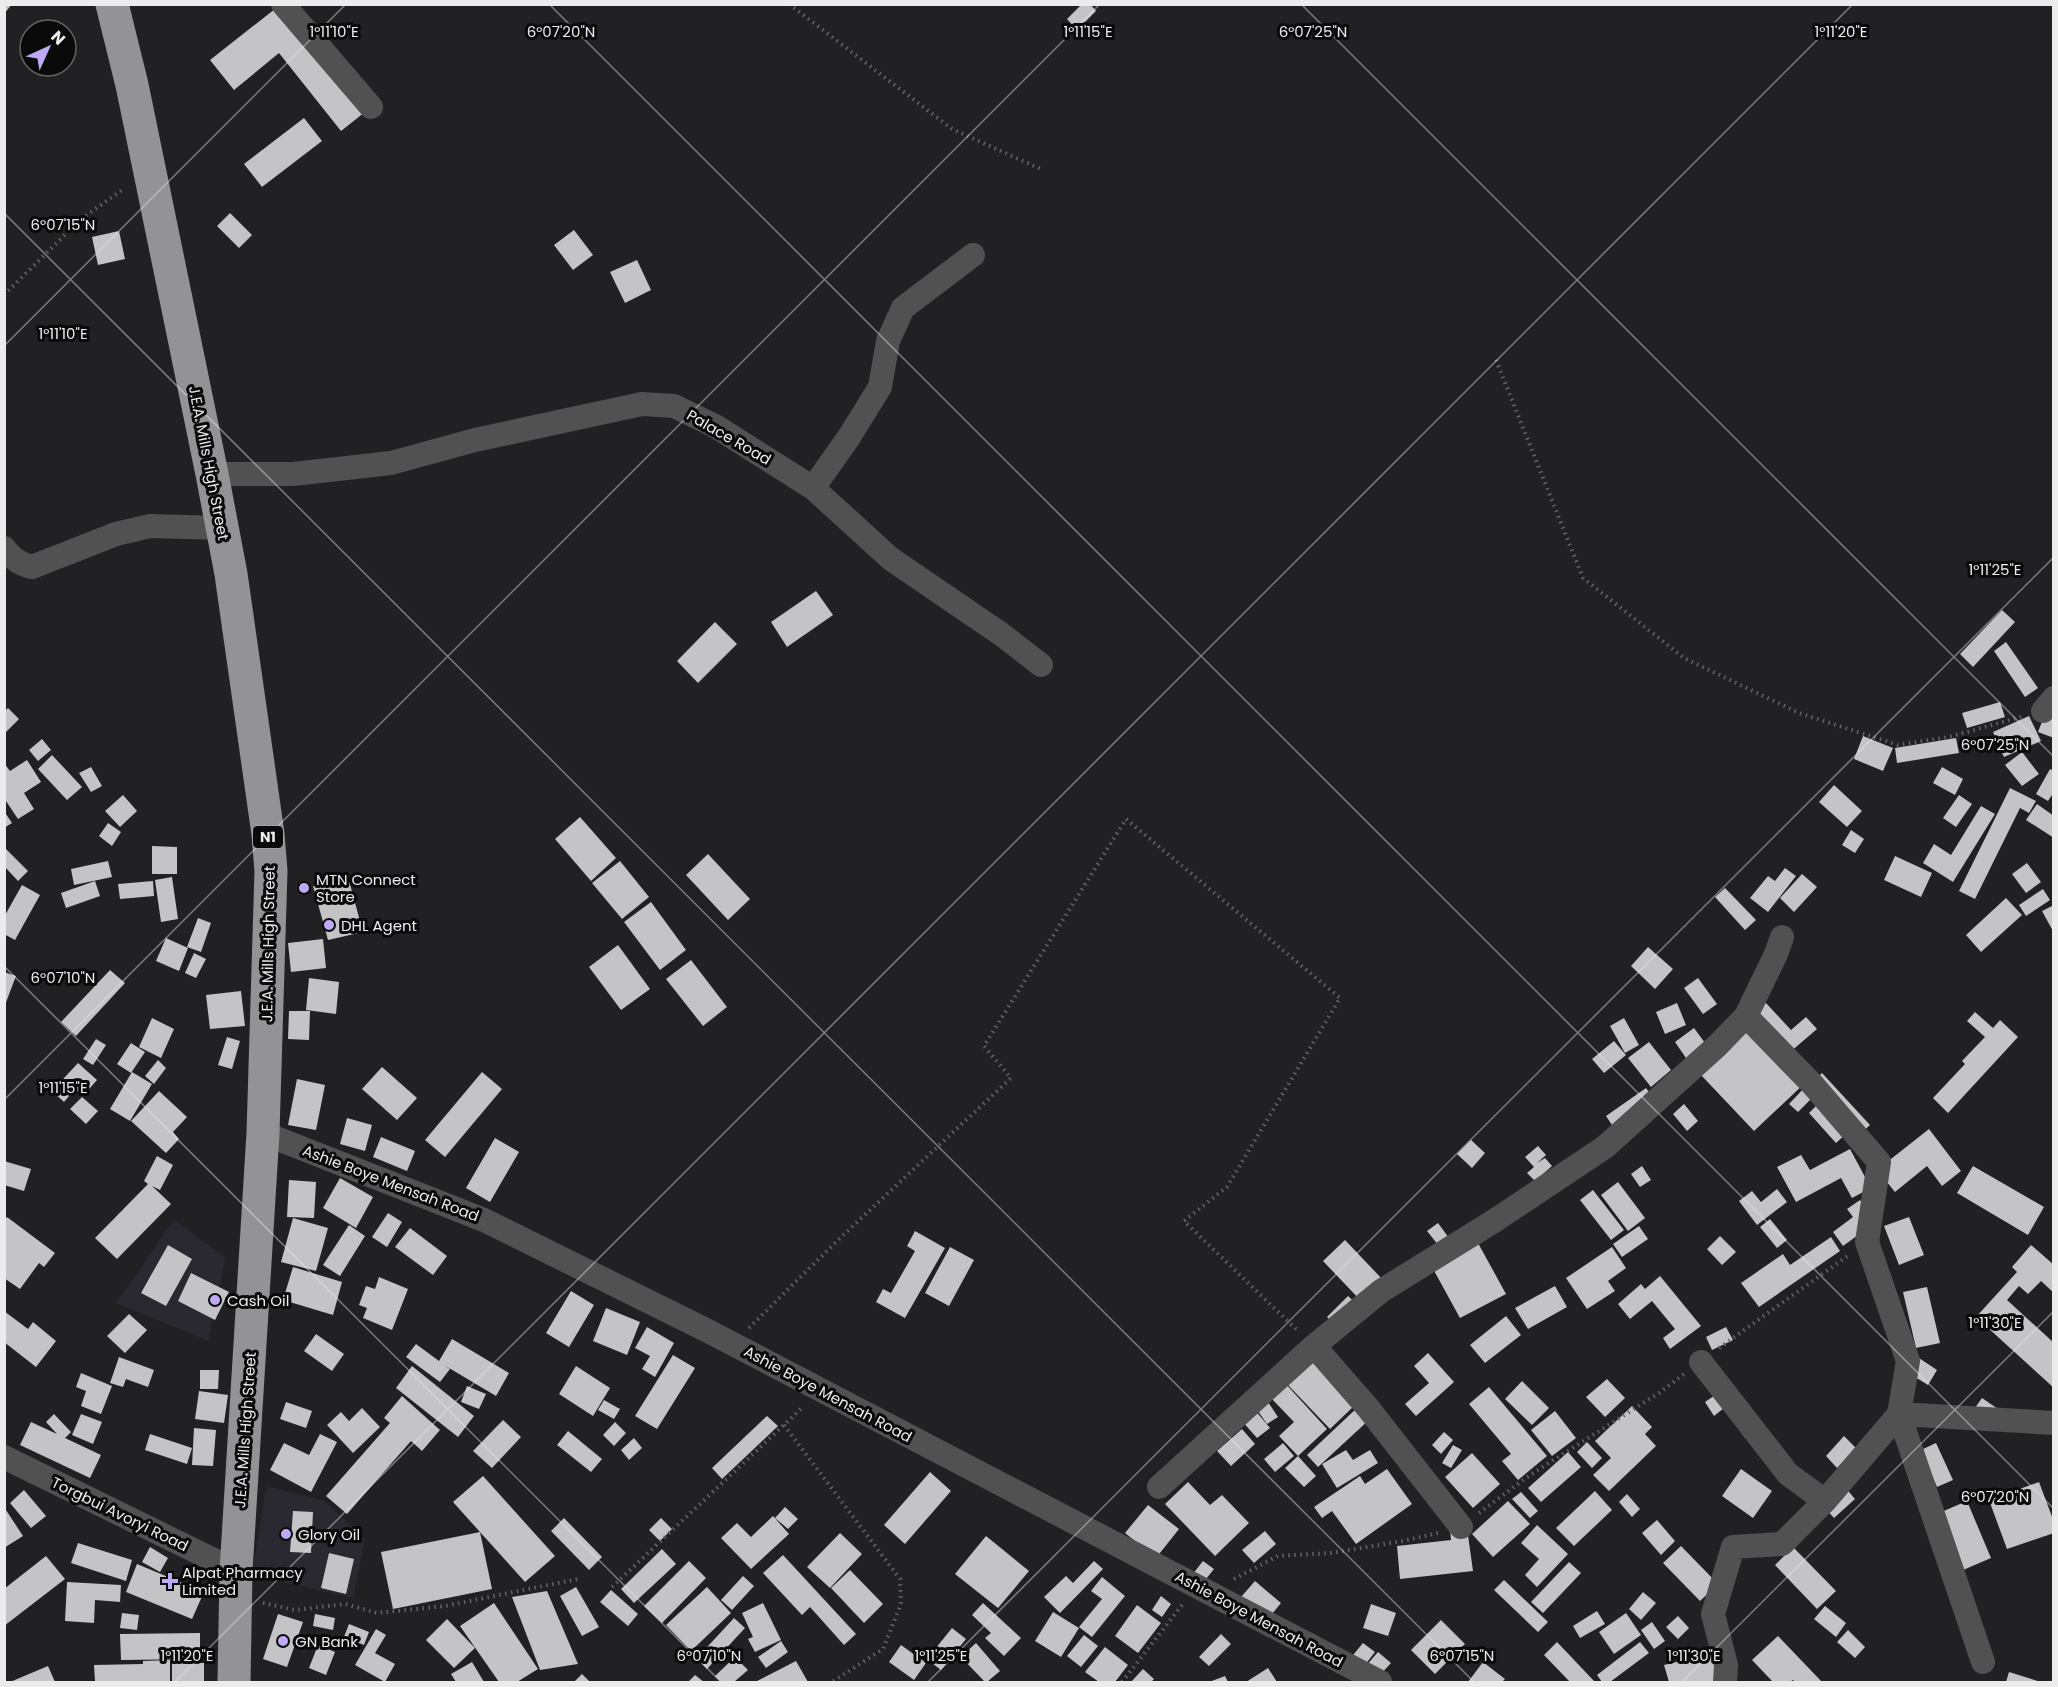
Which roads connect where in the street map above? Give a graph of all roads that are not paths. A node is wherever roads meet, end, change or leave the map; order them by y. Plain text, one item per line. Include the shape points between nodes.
1 (112, 4) edge
2 (283, 4) edge
3 (371, 107) dead end
4 (974, 255) dead end
5 (212, 474) junction
6 (813, 488) junction
7 (222, 528) junction
8 (4, 548) edge
9 (1041, 665) dead end
10 (1782, 937) dead end
11 (1746, 1016) junction
12 (263, 1133) junction
13 (1314, 1346) junction
14 (1701, 1362) road end
15 (1899, 1414) junction
16 (2054, 1423) edge
17 (4, 1456) edge
18 (1159, 1487) dead end
19 (1825, 1501) junction
20 (1461, 1527) road end
21 (236, 1571) junction
22 (1983, 1662) dead end
23 (234, 1683) edge
24 (1380, 1683) edge
25 (1725, 1683) edge

1 - 5 highway, J.E.A. Mills High Street / N1
2 - 3 street
4 - 6 street via 903,308 888,341 880,387
5 - 6 street, Palace Road via 293,474 391,463 475,440 642,404 674,406 715,426
5 - 7 highway, J.E.A. Mills High Street / N1
6 - 9 street, Palace Road via 891,558
7 - 8 street via 150,526 116,534 32,567 22,565
7 - 12 highway, J.E.A. Mills High Street / N1 via 271,871
10 - 11 street
11 - 13 street via 1605,1147 1381,1291
11 - 15 street via 1813,1085 1878,1162 1867,1242 1908,1361
12 - 21 highway, J.E.A. Mills High Street / N1
12 - 24 street, Ashie Boye Mensah Road via 484,1220 697,1325
13 - 18 street
13 - 20 street
14 - 19 street via 1788,1474
15 - 16 street
15 - 19 street
15 - 22 street
17 - 21 street, Torgbui Avoryi Road
19 - 25 street via 1782,1544 1733,1547 1713,1614 1726,1665
21 - 23 highway, J.E.A. Mills High Street / N1

